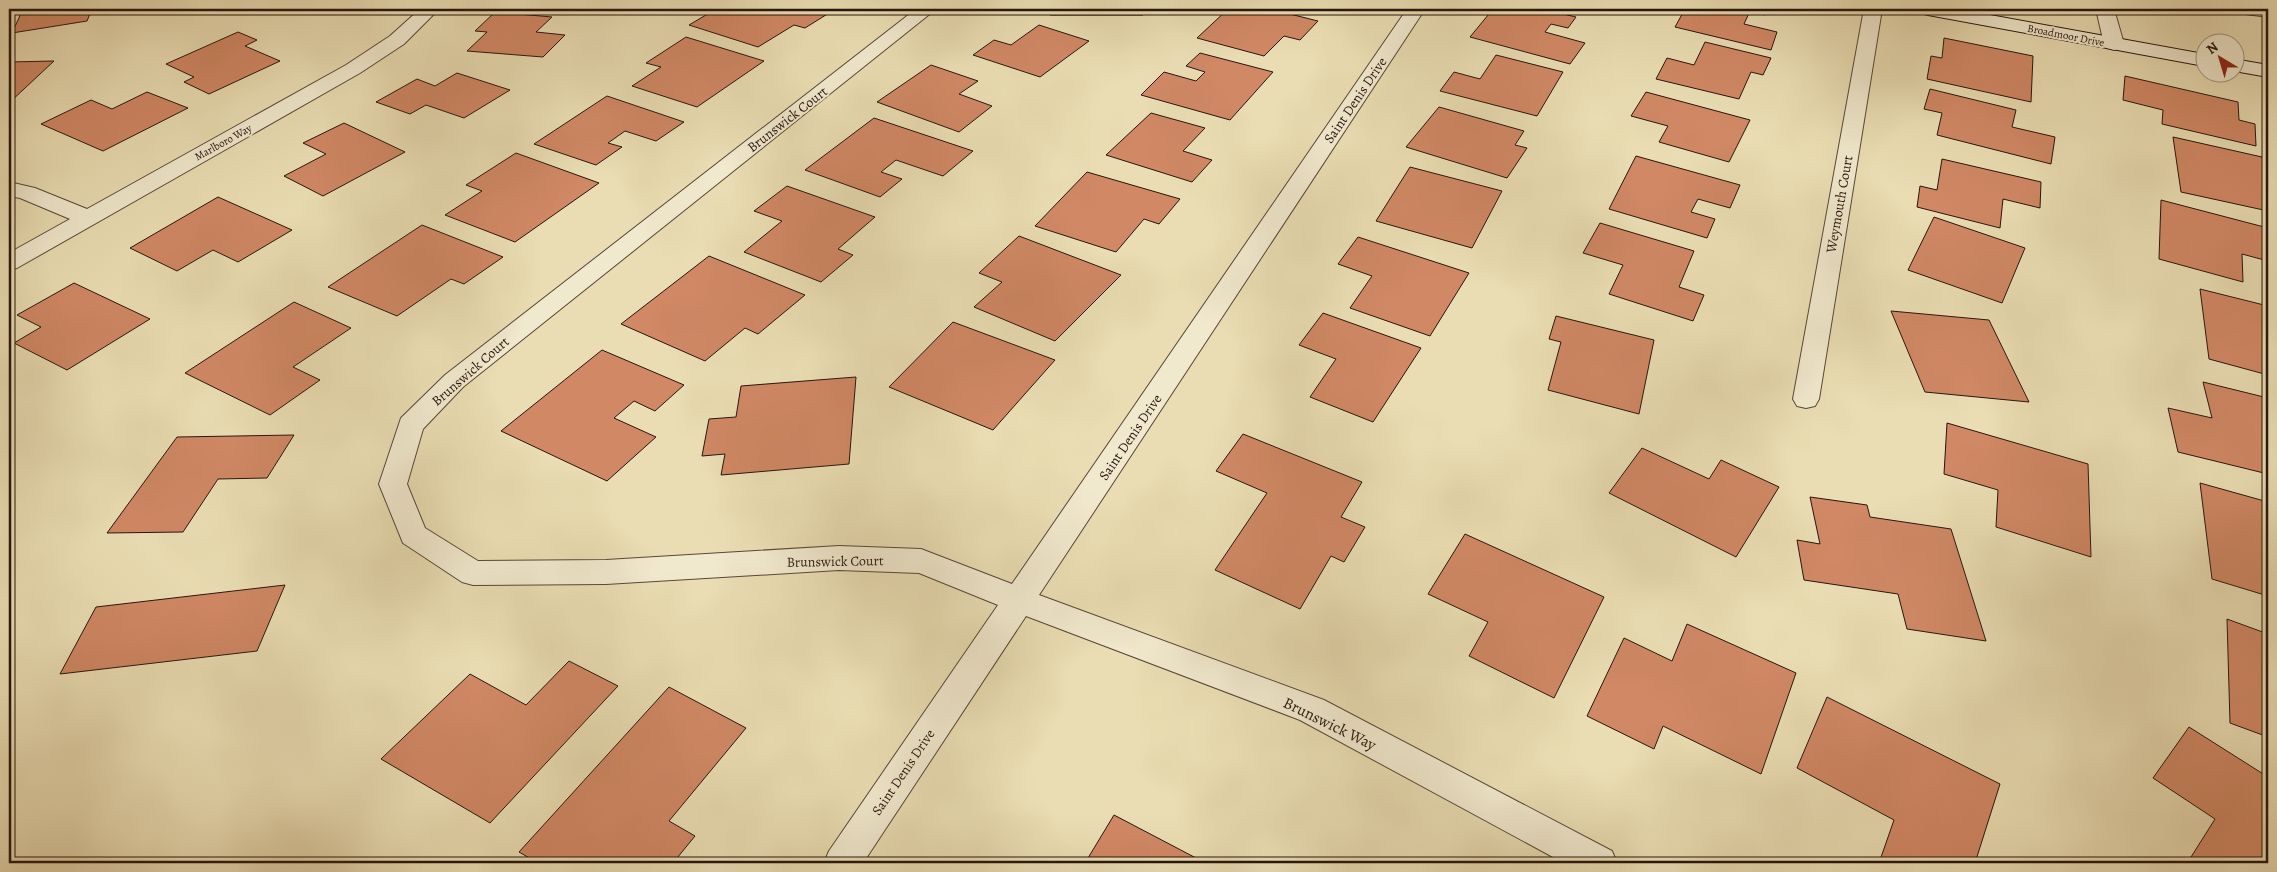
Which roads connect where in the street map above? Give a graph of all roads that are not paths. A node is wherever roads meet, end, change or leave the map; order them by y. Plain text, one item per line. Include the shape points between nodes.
1 (430, 9) edge
2 (926, 9) edge
3 (1416, 9) edge
4 (1873, 9) edge
5 (1928, 9) edge
6 (2105, 9) edge
7 (2246, 9) edge
8 (2268, 12) edge
9 (2114, 44) junction
10 (2194, 58) edge
11 (2244, 67) edge
12 (2268, 71) edge
13 (9, 189) edge
14 (88, 218) junction
15 (9, 263) edge
16 (1806, 399) dead end
17 (1020, 601) junction
18 (842, 863) edge
19 (1599, 863) edge

1 - 14 street, Marlboro Way via 397,40 353,69
2 - 17 street, Brunswick Court via 454,381 411,425 393,484 413,535 473,573 606,572 840,558 921,561
3 - 17 street, Saint Denis Drive
4 - 16 street, Weymouth Court
5 - 9 street, Broadmoor Drive
6 - 9 street
7 - 8 street
9 - 10 street, Broadmoor Drive
11 - 12 street
13 - 14 street
14 - 15 street, Marlboro Way
17 - 18 street, Saint Denis Drive
17 - 19 street, Brunswick Way via 1312,710

